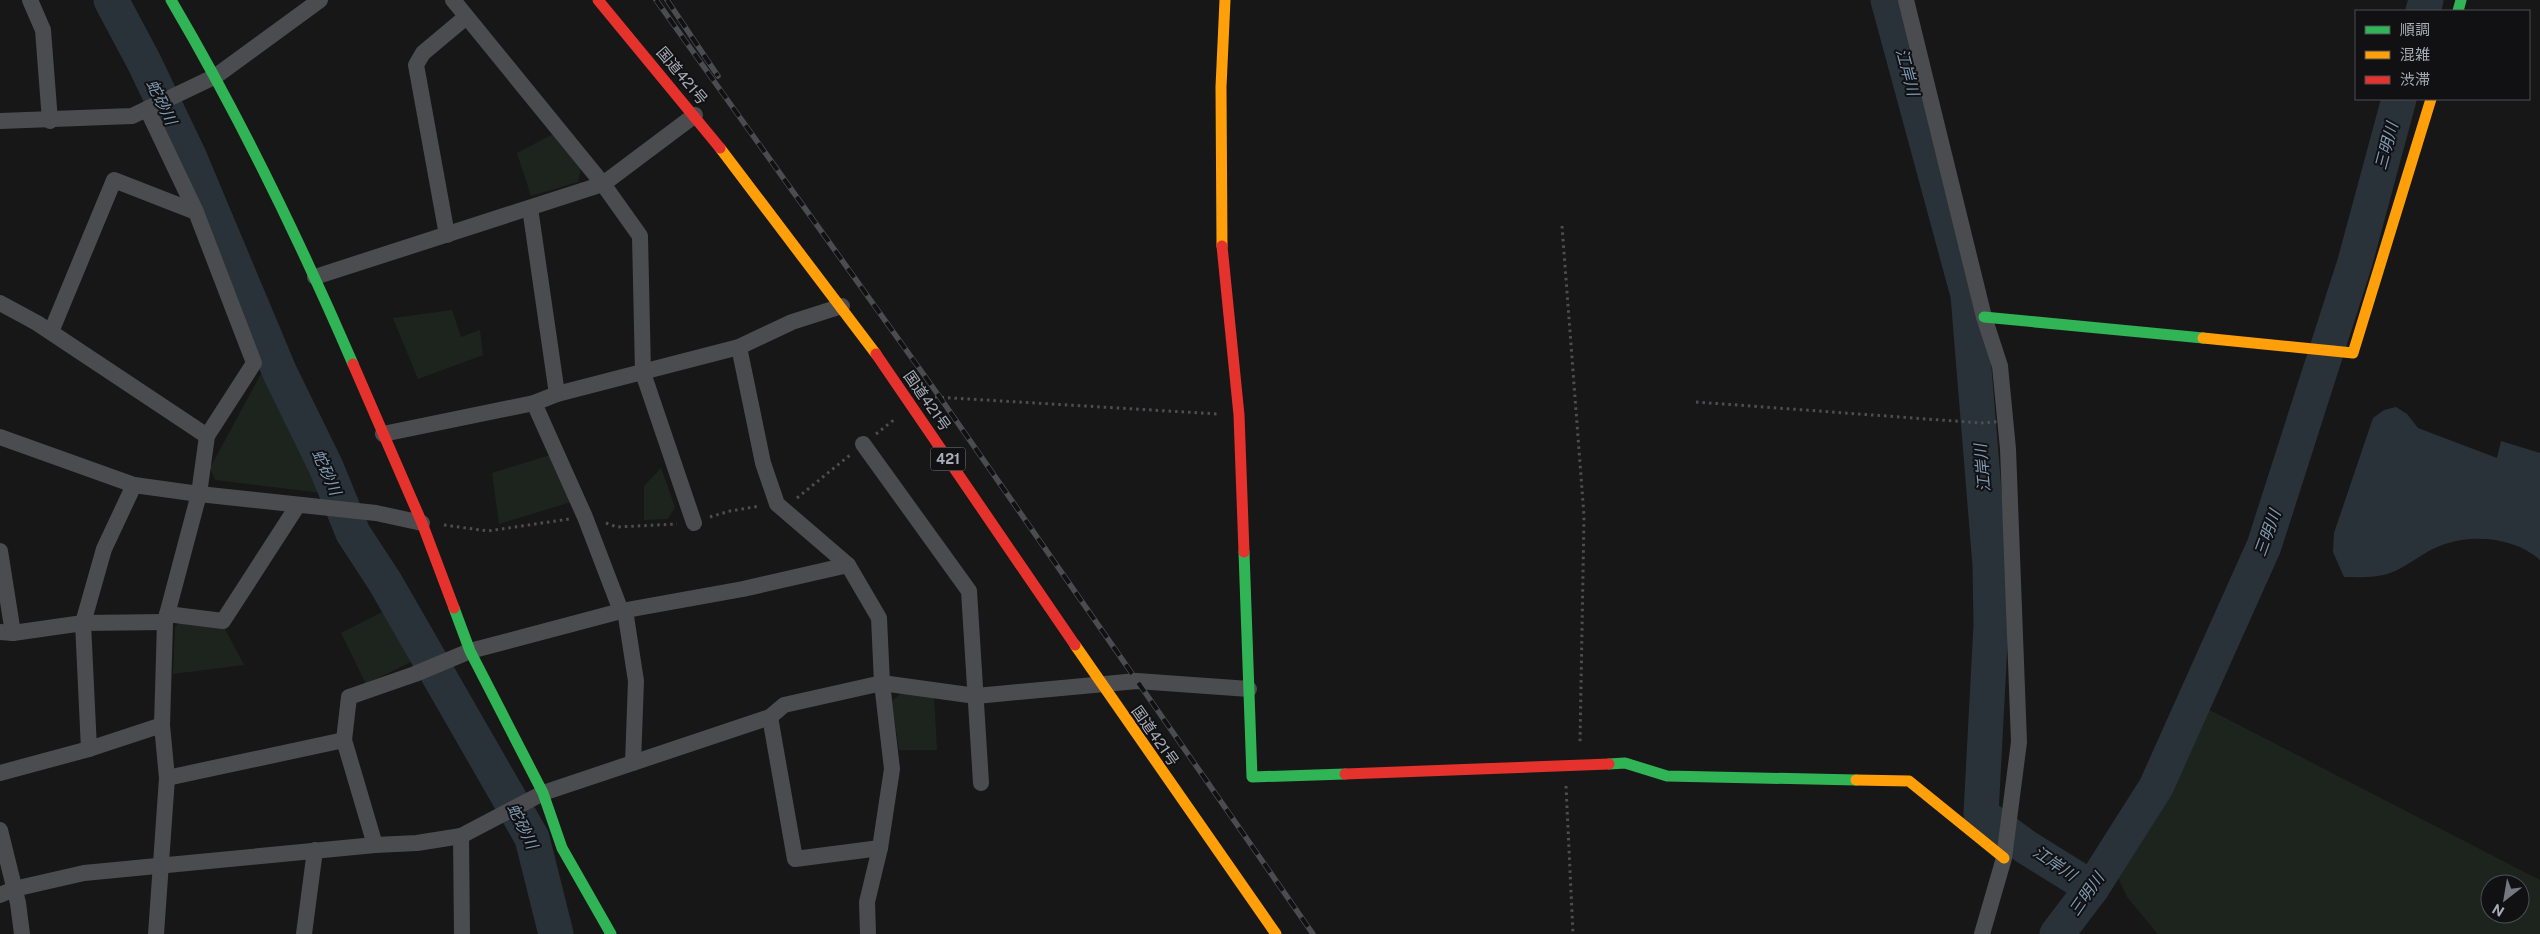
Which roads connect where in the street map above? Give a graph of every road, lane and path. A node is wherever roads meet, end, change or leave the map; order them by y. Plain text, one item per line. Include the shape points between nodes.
1 (30, 0) edge
2 (171, 0) edge
3 (320, 0) edge
4 (453, 0) edge
5 (598, 0) edge
6 (1225, 0) edge
7 (1906, 0) edge
8 (466, 17) junction
9 (216, 76) junction
10 (2431, 100) edge
11 (152, 106) junction
12 (695, 115) junction
13 (0, 120) edge
14 (50, 121) junction
15 (603, 184) junction
16 (530, 208) junction
17 (196, 212) junction
18 (1562, 226) dead end
19 (447, 235) junction
20 (315, 276) junction
21 (0, 303) edge
22 (842, 306) junction
23 (1984, 317) junction
24 (51, 332) junction
25 (738, 347) junction
26 (643, 373) junction
27 (557, 394) junction
28 (939, 396) dead end
29 (1696, 402) dead end
30 (534, 403) junction
31 (1239, 415) junction
32 (2008, 421) dead end
33 (383, 434) junction
34 (207, 436) junction
35 (0, 437) edge
36 (863, 444) dead end
37 (134, 485) junction
38 (199, 494) junction
39 (298, 505) junction
40 (422, 523) junction
41 (694, 523) dead end
42 (0, 551) edge
43 (848, 565) junction
44 (623, 611) junction
45 (165, 618) junction
46 (83, 623) junction
47 (7, 632) edge
48 (470, 651) junction
49 (882, 683) junction
50 (1100, 683) junction
51 (1249, 689) junction
52 (976, 696) junction
53 (770, 717) junction
54 (162, 725) junction
55 (344, 740) junction
56 (89, 749) junction
57 (633, 763) junction
58 (1579, 765) junction
59 (1565, 766) junction
60 (0, 773) edge
61 (167, 778) junction
62 (981, 783) dead end
63 (543, 793) junction
64 (0, 830) edge
65 (461, 836) junction
66 (375, 845) junction
67 (880, 848) junction
68 (315, 850) junction
69 (2004, 858) junction
70 (162, 864) junction
71 (7, 892) edge
72 (22, 934) edge
73 (156, 934) edge
74 (304, 934) edge
75 (462, 934) edge
76 (611, 934) edge
77 (868, 934) edge
78 (1276, 934) edge
79 (1573, 934) edge
80 (1982, 934) edge

1 - 14 street via 43,30
2 - 9 main road
3 - 9 street
4 - 8 street
5 - 12 main road, 国道421号 / 421
6 - 31 main road via 1221,87 1221,233
7 - 23 street
8 - 15 street
8 - 19 street via 424,53 416,65
9 - 11 street
9 - 20 main road
10 - 23 main road via 2353,353
11 - 14 street via 132,116
11 - 17 street
12 - 15 street
12 - 22 main road, 国道421号 / 421
13 - 14 street
15 - 16 street
15 - 26 street via 640,236
16 - 19 street
16 - 27 street
17 - 24 street via 114,180
17 - 34 street via 254,364
18 - 58 path via 1584,516
19 - 20 street
20 - 33 main road
21 - 24 street
22 - 25 street via 792,322
22 - 50 main road, 国道421号 / 421
23 - 69 street via 2000,366 2008,449 2019,742
24 - 34 street
25 - 26 street
25 - 43 street via 763,463 777,504
26 - 27 street
26 - 41 street
27 - 30 street
28 - 31 path
29 - 32 path, bridge via 1980,422
30 - 33 street
30 - 44 street
31 - 51 main road
33 - 40 main road
34 - 38 street
35 - 37 street
36 - 52 street via 969,590
37 - 38 street
37 - 46 street via 104,549
38 - 39 street
38 - 45 street
39 - 40 street via 376,513
39 - 45 street via 223,621
40 - 48 main road
42 - 47 street
43 - 44 street
43 - 49 street via 879,618
44 - 48 street
44 - 57 street via 636,681
45 - 46 street
45 - 54 street
46 - 47 street
46 - 56 street
48 - 55 street via 349,697
48 - 63 main road
49 - 52 street
49 - 53 street via 784,705
49 - 67 street via 892,769
50 - 51 street via 1138,682
50 - 52 street
50 - 78 main road, 国道421号 / 421
51 - 59 main road via 1252,776
52 - 62 street
53 - 57 street
53 - 67 street via 795,859
54 - 56 street
54 - 61 street
55 - 61 street
55 - 66 street
56 - 60 street
57 - 63 street
58 - 59 main road
58 - 69 main road via 1625,763 1667,776 1909,781
59 - 79 path
61 - 70 street
63 - 65 street
63 - 76 main road via 562,848
64 - 71 street
65 - 66 street
65 - 75 street
66 - 68 street
67 - 77 street via 867,902
68 - 70 street
68 - 74 street
69 - 80 street
70 - 71 street via 84,873
70 - 73 street
71 - 72 street

